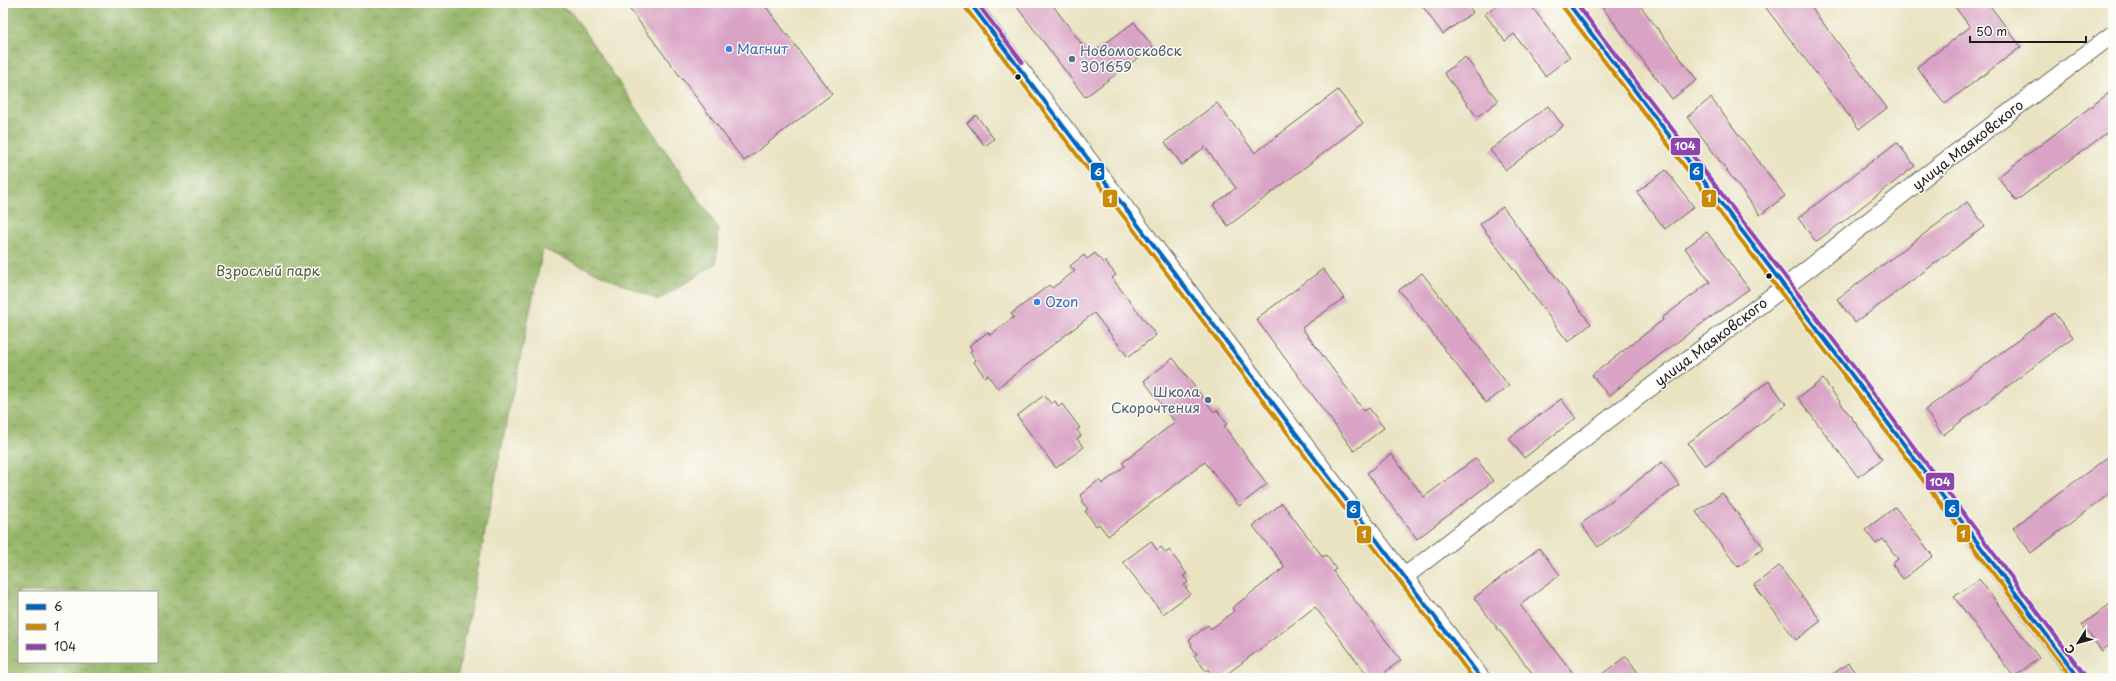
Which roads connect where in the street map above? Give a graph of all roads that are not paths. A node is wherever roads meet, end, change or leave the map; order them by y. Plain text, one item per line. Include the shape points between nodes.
1 (970, 3) edge
2 (1568, 3) edge
3 (2113, 34) edge
4 (1785, 287) junction
5 (1404, 577) junction
6 (1481, 678) edge
7 (2079, 678) edge

1 - 5 street
2 - 4 street
3 - 4 street, улица Маяковского
4 - 5 street, улица Маяковского
4 - 7 street
5 - 6 street

